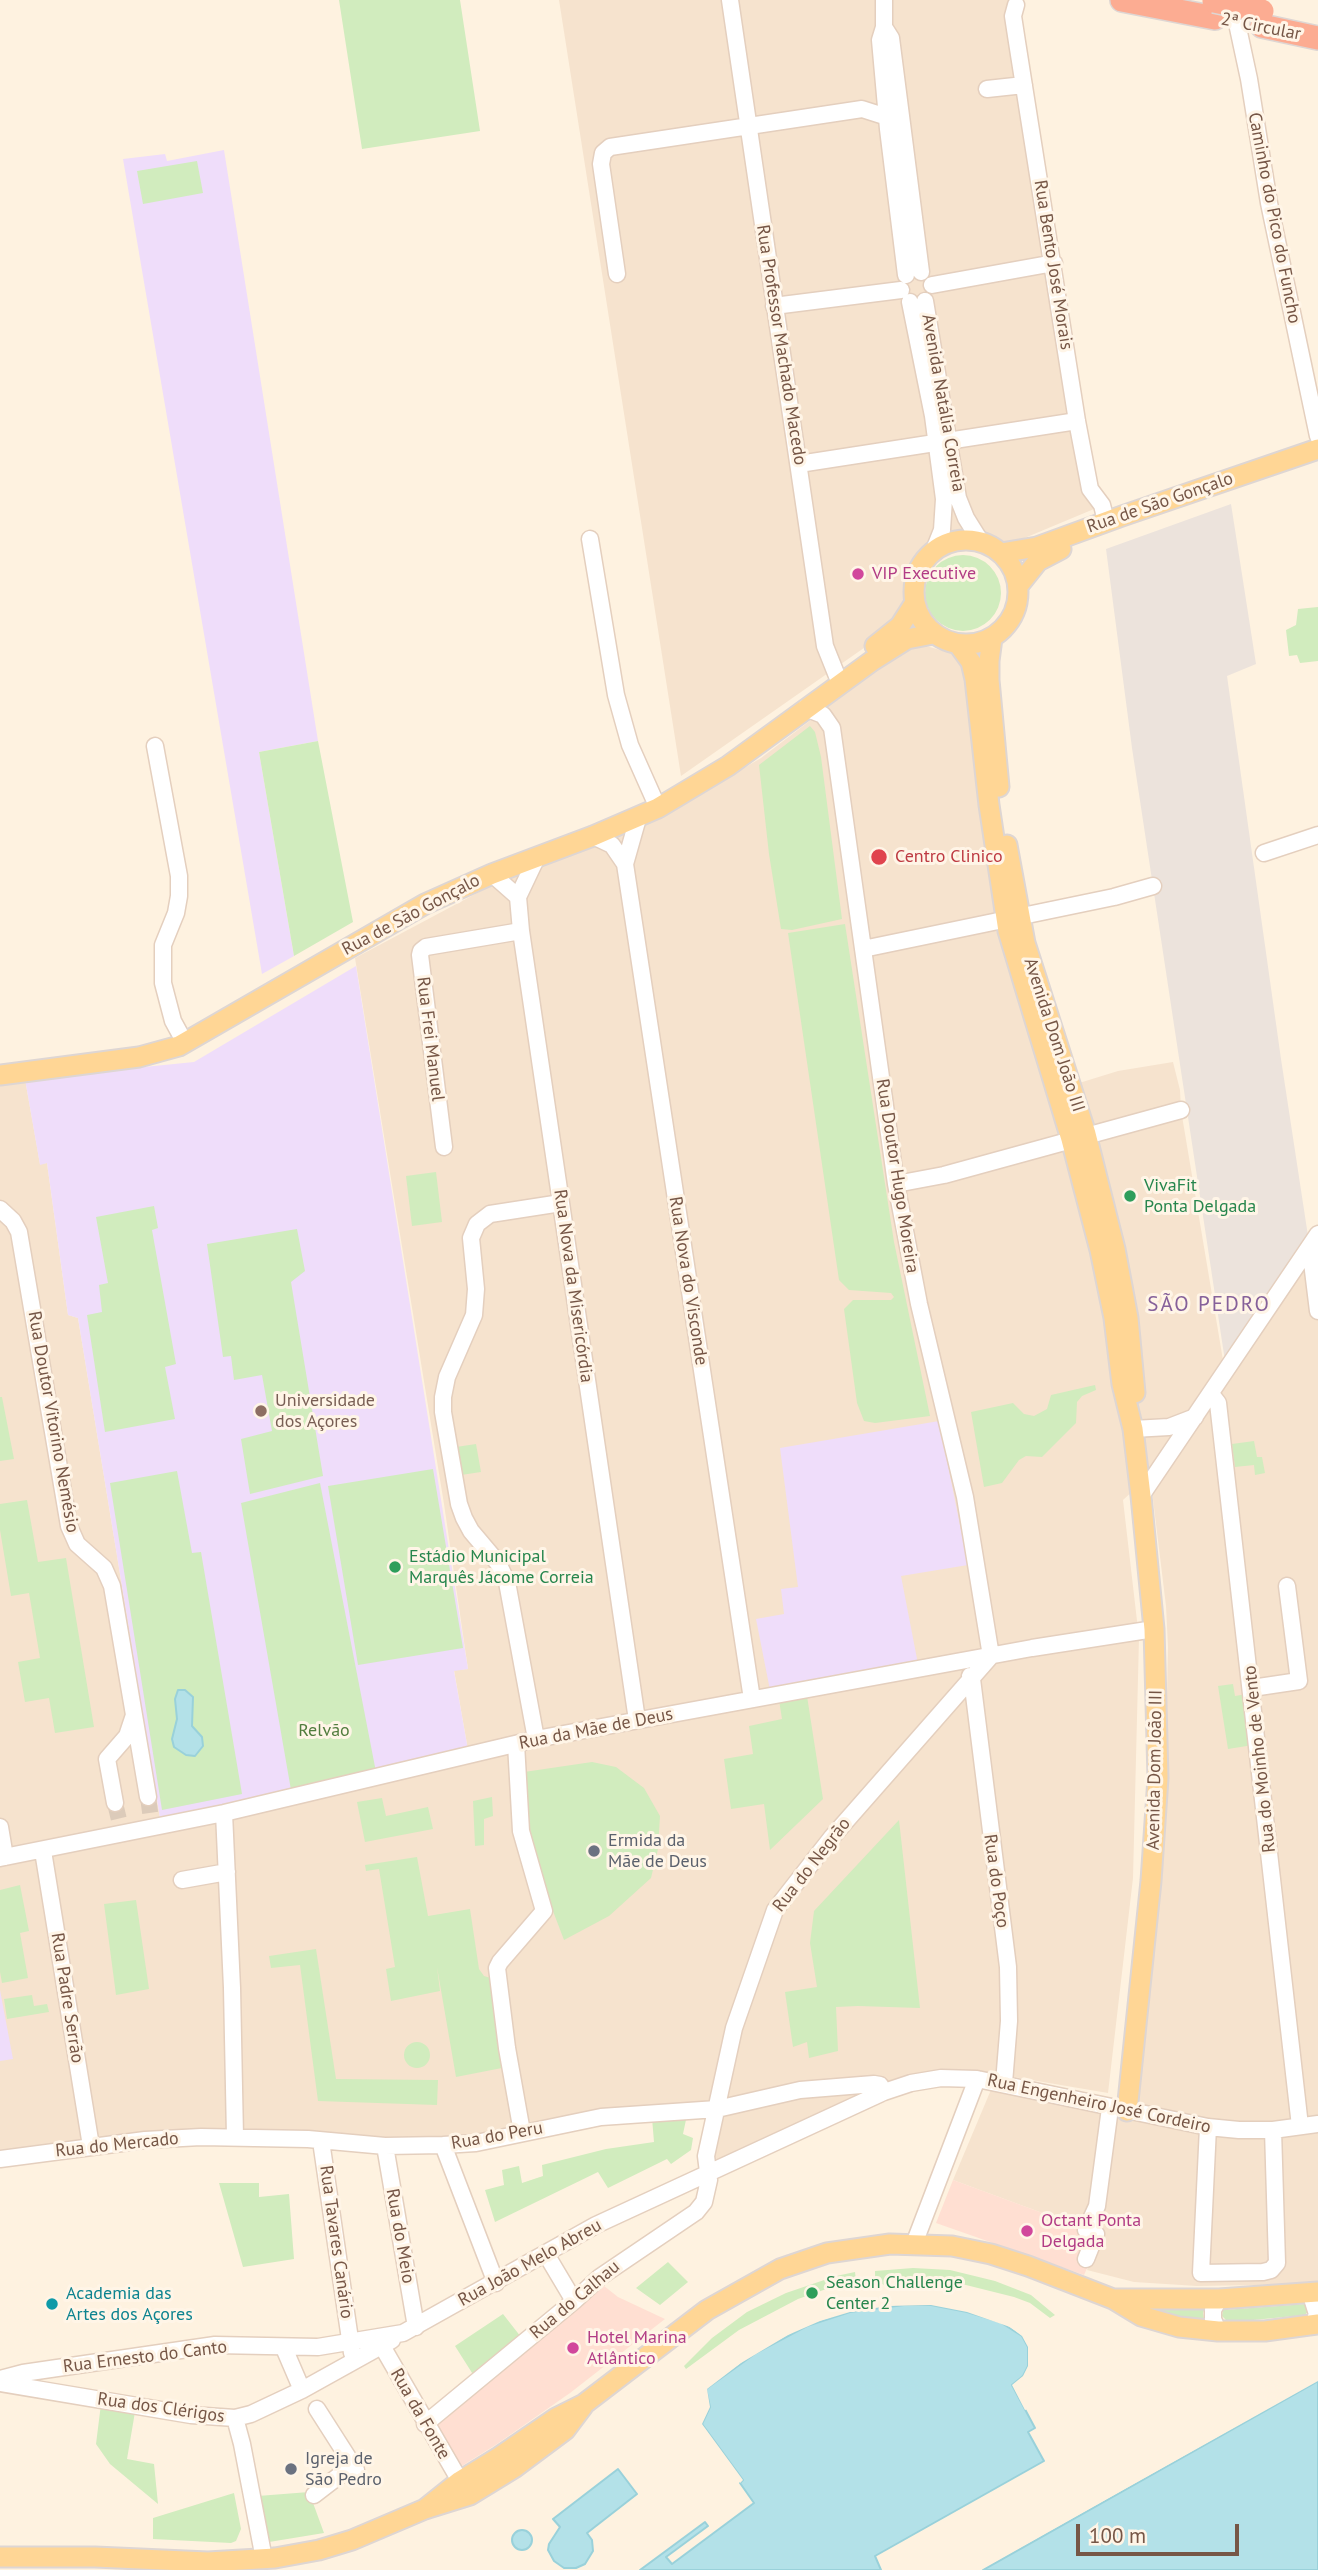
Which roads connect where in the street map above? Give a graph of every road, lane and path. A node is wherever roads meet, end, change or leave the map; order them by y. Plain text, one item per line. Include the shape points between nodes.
1 (1122, 0) edge
2 (734, 4) edge
3 (1016, 5) dead end
4 (1217, 5) edge
5 (884, 14) edge
6 (1262, 19) junction
7 (1318, 23) edge
8 (1318, 38) edge
9 (884, 82) junction
10 (1024, 85) junction
11 (987, 89) dead end
12 (862, 109) junction
13 (887, 117) junction
14 (747, 124) junction
15 (1054, 263) junction
16 (617, 274) dead end
17 (913, 288) junction
18 (774, 306) junction
19 (1077, 422) junction
20 (1318, 436) edge
21 (943, 442) junction
22 (1318, 449) edge
23 (1318, 460) edge
24 (799, 464) junction
25 (1106, 521) junction
26 (590, 539) dead end
27 (981, 542) junction
28 (934, 550) junction
29 (1001, 553) junction
30 (1018, 586) junction
31 (914, 604) junction
32 (933, 634) junction
33 (992, 638) junction
34 (957, 644) junction
35 (837, 676) junction
36 (805, 708) junction
37 (155, 746) dead end
38 (657, 808) junction
39 (638, 818) junction
40 (1318, 835) edge
41 (593, 836) junction
42 (1264, 853) dead end
43 (537, 857) junction
44 (625, 864) junction
45 (492, 874) junction
46 (1153, 886) dead end
47 (518, 897) junction
48 (1013, 918) junction
49 (521, 931) junction
50 (863, 949) junction
51 (185, 1042) junction
52 (0, 1075) edge
53 (1181, 1110) dead end
54 (1079, 1136) junction
55 (444, 1147) dead end
56 (896, 1184) junction
57 (561, 1203) junction
58 (0, 1209) edge
59 (1314, 1240) edge
60 (1318, 1311) edge
61 (1211, 1394) junction
62 (1195, 1417) junction
63 (1133, 1429) junction
64 (1141, 1496) junction
65 (1287, 1586) dead end
66 (1154, 1629) junction
67 (991, 1656) junction
68 (960, 1661) junction
69 (972, 1679) junction
70 (1252, 1688) junction
71 (752, 1699) junction
72 (135, 1710) junction
73 (637, 1720) junction
74 (536, 1740) junction
75 (516, 1744) junction
76 (148, 1797) tunnel mouth
77 (115, 1803) tunnel mouth
78 (224, 1813) junction
79 (0, 1828) edge
80 (43, 1851) junction
81 (2, 1858) edge
82 (227, 1872) junction
83 (182, 1880) dead end
84 (976, 2079) junction
85 (1004, 2083) junction
86 (884, 2092) junction
87 (717, 2109) junction
88 (1119, 2109) junction
89 (1318, 2124) edge
90 (1300, 2126) junction
91 (1208, 2127) junction
92 (1273, 2130) junction
93 (522, 2132) junction
94 (235, 2137) junction
95 (321, 2141) junction
96 (443, 2145) junction
97 (91, 2146) junction
98 (385, 2146) junction
99 (0, 2159) edge
100 (707, 2172) junction
101 (914, 2244) junction
102 (546, 2253) junction
103 (1086, 2259) dead end
104 (496, 2283) junction
105 (1314, 2292) edge
106 (1113, 2299) junction
107 (1219, 2299) junction
108 (574, 2301) junction
109 (1316, 2325) edge
110 (410, 2330) junction
111 (1218, 2331) junction
112 (351, 2343) junction
113 (382, 2346) junction
114 (284, 2348) junction
115 (353, 2361) junction
116 (0, 2379) edge
117 (24, 2380) junction
118 (302, 2389) junction
119 (317, 2409) dead end
120 (235, 2418) junction
121 (425, 2424) junction
122 (465, 2488) junction
123 (314, 2495) dead end
124 (0, 2557) edge
125 (264, 2559) junction

1 - 4 highway, 2ª Circular
2 - 14 street, Rua Professor Machado Macedo
3 - 10 street, Rua Bento José Morais via 1013,16
4 - 6 highway, 2ª Circular
4 - 20 street, Caminho do Pico do Funcho via 1249,79 1269,203
5 - 9 street, Avenida Natália Correia via 880,40
5 - 17 street, Avenida Natália Correia via 891,38
6 - 7 highway, 2ª Circular
6 - 8 highway, 2ª Circular
9 - 12 street
9 - 13 street, Avenida Natália Correia
10 - 11 street
10 - 15 street, Rua Bento José Morais
12 - 13 street
12 - 14 street
13 - 17 street, Avenida Natália Correia
14 - 16 street via 610,147 603,153
14 - 18 street, Rua Professor Machado Macedo
15 - 17 street via 932,285 929,277
15 - 19 street, Rua Bento José Morais
17 - 18 street
17 - 21 street, Avenida Natália Correia
18 - 24 street, Rua Professor Machado Macedo
19 - 21 street
19 - 25 street, Rua Bento José Morais via 1090,489 1102,505
21 - 24 street
21 - 27 street, Avenida Natália Correia via 958,498
21 - 28 street, Avenida Natália Correia via 942,530
22 - 25 main road, Rua de São Gonçalo
23 - 30 main road, Rua de São Gonçalo via 1048,554
24 - 35 street, Rua Professor Machado Macedo via 825,646
25 - 29 main road, Rua de São Gonçalo via 1037,547
26 - 38 street via 616,695 630,745
27 - 28 main road via 949,542
27 - 29 main road
28 - 31 main road via 915,580
29 - 30 main road
30 - 33 main road via 1016,610
31 - 32 main road
31 - 35 main road, Rua de São Gonçalo via 900,626
32 - 34 main road
32 - 36 main road, Rua de São Gonçalo via 907,639
33 - 34 main road
33 - 48 main road, Avenida Dom João III via 989,680
34 - 48 main road, Avenida Dom João III via 971,662 975,679 990,818
35 - 36 main road, Rua de São Gonçalo
36 - 38 main road, Rua de São Gonçalo via 728,766
36 - 50 street, Rua Doutor Hugo Moreira via 823,715 832,728
37 - 51 street via 179,876 176,913 163,945 163,983 173,1021
38 - 39 main road, Rua de São Gonçalo
39 - 41 main road, Rua de São Gonçalo
39 - 44 street, Rua Nova do Visconde
40 - 42 street
41 - 43 main road, Rua de São Gonçalo
41 - 44 street via 612,845
43 - 45 main road, Rua de São Gonçalo
43 - 47 street
44 - 71 street, Rua Nova do Visconde
45 - 47 street
45 - 51 main road, Rua de São Gonçalo via 383,926
46 - 48 street
47 - 49 street, Rua Nova da Misericórdia
48 - 50 street
48 - 54 main road, Avenida Dom João III via 1028,954
49 - 55 street, Rua Frei Manuel via 421,951
49 - 57 street, Rua Nova da Misericórdia
50 - 56 street, Rua Doutor Hugo Moreira
51 - 52 main road, Rua de São Gonçalo via 139,1057
53 - 54 street
54 - 56 street
54 - 63 main road, Avenida Dom João III via 1115,1249 1128,1318
56 - 67 street, Rua Doutor Hugo Moreira via 965,1497
57 - 73 street, Rua Nova da Misericórdia
57 - 74 street via 490,1214 477,1224 471,1238 474,1315 443,1397 459,1504 471,1531 507,1581
58 - 72 street, Rua Doutor Vitorino Nemésio via 19,1232 69,1526 77,1544 109,1575
59 - 60 street
59 - 61 street
61 - 62 street
61 - 70 street, Rua do Moinho de Vento via 1218,1402
62 - 63 street via 1180,1425
62 - 64 street
63 - 64 main road, Avenida Dom João III
64 - 66 main road, Avenida Dom João III
65 - 70 street via 1299,1681
66 - 67 street, Rua da Mãe de Deus
66 - 88 main road, Avenida Dom João III via 1155,1830
67 - 68 street, Rua da Mãe de Deus
67 - 69 street, Rua do Negrão
68 - 69 street
68 - 71 street, Rua da Mãe de Deus
69 - 85 street, Rua do Poço via 1007,1966
69 - 87 street, Rua do Negrão via 780,1901 734,2028
70 - 90 street, Rua do Moinho de Vento
71 - 73 street, Rua da Mãe de Deus
72 - 76 street, Rua Doutor Vitorino Nemésio
72 - 77 street via 130,1730 107,1759
73 - 74 street, Rua da Mãe de Deus
74 - 75 street, Rua da Mãe de Deus
75 - 78 street, Rua da Mãe de Deus
75 - 93 street via 521,1832 544,1911 497,1968
78 - 80 street, Rua da Mãe de Deus via 121,1829
78 - 82 street
79 - 81 street
80 - 81 street, Rua da Mãe de Deus
80 - 97 street, Rua Padre Serrão
82 - 83 street
82 - 94 street
84 - 85 street, Rua Engenheiro José Cordeiro
84 - 86 street, Rua Engenheiro José Cordeiro via 941,2078
84 - 101 street
85 - 88 street, Rua Engenheiro José Cordeiro
86 - 87 street, Rua do Peru via 874,2084 800,2090
86 - 100 street, Rua Engenheiro José Cordeiro
87 - 93 street, Rua do Peru via 601,2117
87 - 100 street, Rua do Negrão
88 - 91 street, Rua Engenheiro José Cordeiro
88 - 103 street via 1097,2206 1086,2230 1096,2234
89 - 90 street, Rua Engenheiro José Cordeiro
90 - 92 street, Rua Engenheiro José Cordeiro
91 - 92 street, Rua Engenheiro José Cordeiro
91 - 92 street via 1201,2273 1262,2272 1277,2263
93 - 96 street, Rua do Peru
94 - 95 street, Rua do Peru
94 - 97 street, Rua do Mercado
95 - 98 street, Rua do Peru
95 - 112 street, Rua Tavares Canário
96 - 98 street, Rua do Peru
96 - 104 street
97 - 99 street, Rua do Mercado
98 - 110 street, Rua do Meio
100 - 102 street, Rua João Melo Abreu
100 - 108 street, Rua do Calhau via 704,2202 696,2212 600,2277
101 - 106 main road via 991,2254
101 - 122 main road via 827,2253 780,2269 707,2310 584,2404 499,2457
102 - 104 street, Rua João Melo Abreu
102 - 108 street
104 - 110 street, Rua João Melo Abreu
105 - 107 main road
105 - 109 street
106 - 107 main road
106 - 111 main road via 1141,2316 1179,2327
107 - 111 street via 1213,2310
108 - 121 street, Rua do Calhau
109 - 111 main road
110 - 112 street, Rua João Melo Abreu
110 - 113 street, Rua dos Clérigos
112 - 114 street, Rua Ernesto do Canto
112 - 115 street, Rua Tavares Canário
113 - 115 street, Rua dos Clérigos
113 - 121 street, Rua da Fonte
114 - 117 street, Rua Ernesto do Canto via 215,2345
114 - 118 street
115 - 118 street, Rua dos Clérigos
116 - 117 street, Rua dos Clérigos
117 - 120 street, Rua dos Clérigos via 191,2415
118 - 120 street, Rua dos Clérigos
119 - 123 street via 354,2467
120 - 125 street
121 - 122 street, Rua da Fonte
122 - 125 main road via 352,2540
124 - 125 main road

